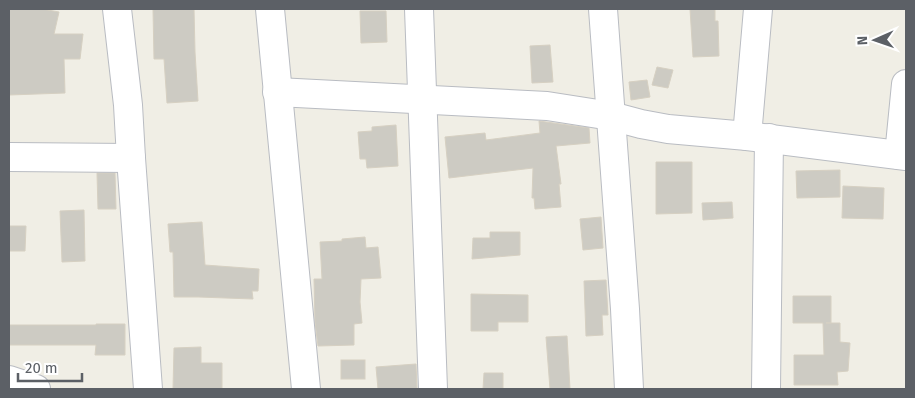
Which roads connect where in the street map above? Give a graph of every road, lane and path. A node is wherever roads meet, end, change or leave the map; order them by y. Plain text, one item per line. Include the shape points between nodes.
1 (117, 9) edge
2 (270, 9) edge
3 (419, 9) edge
4 (603, 9) edge
5 (758, 9) edge
6 (906, 84) edge
7 (277, 92) junction
8 (422, 100) junction
9 (611, 116) junction
10 (758, 137) junction
11 (903, 155) edge
12 (9, 156) edge
13 (131, 158) junction
14 (9, 380) edge
15 (36, 389) edge
16 (148, 389) edge
17 (306, 389) edge
18 (433, 389) edge
19 (629, 389) edge
20 (766, 389) edge

1 - 13 street
2 - 7 street
3 - 8 street
4 - 9 street
5 - 10 street
6 - 11 street
7 - 8 street
7 - 17 street
8 - 9 street via 547,106
8 - 18 street
9 - 10 street via 668,129
9 - 19 street
10 - 11 street
10 - 20 street
12 - 13 street
13 - 16 street
14 - 15 street

